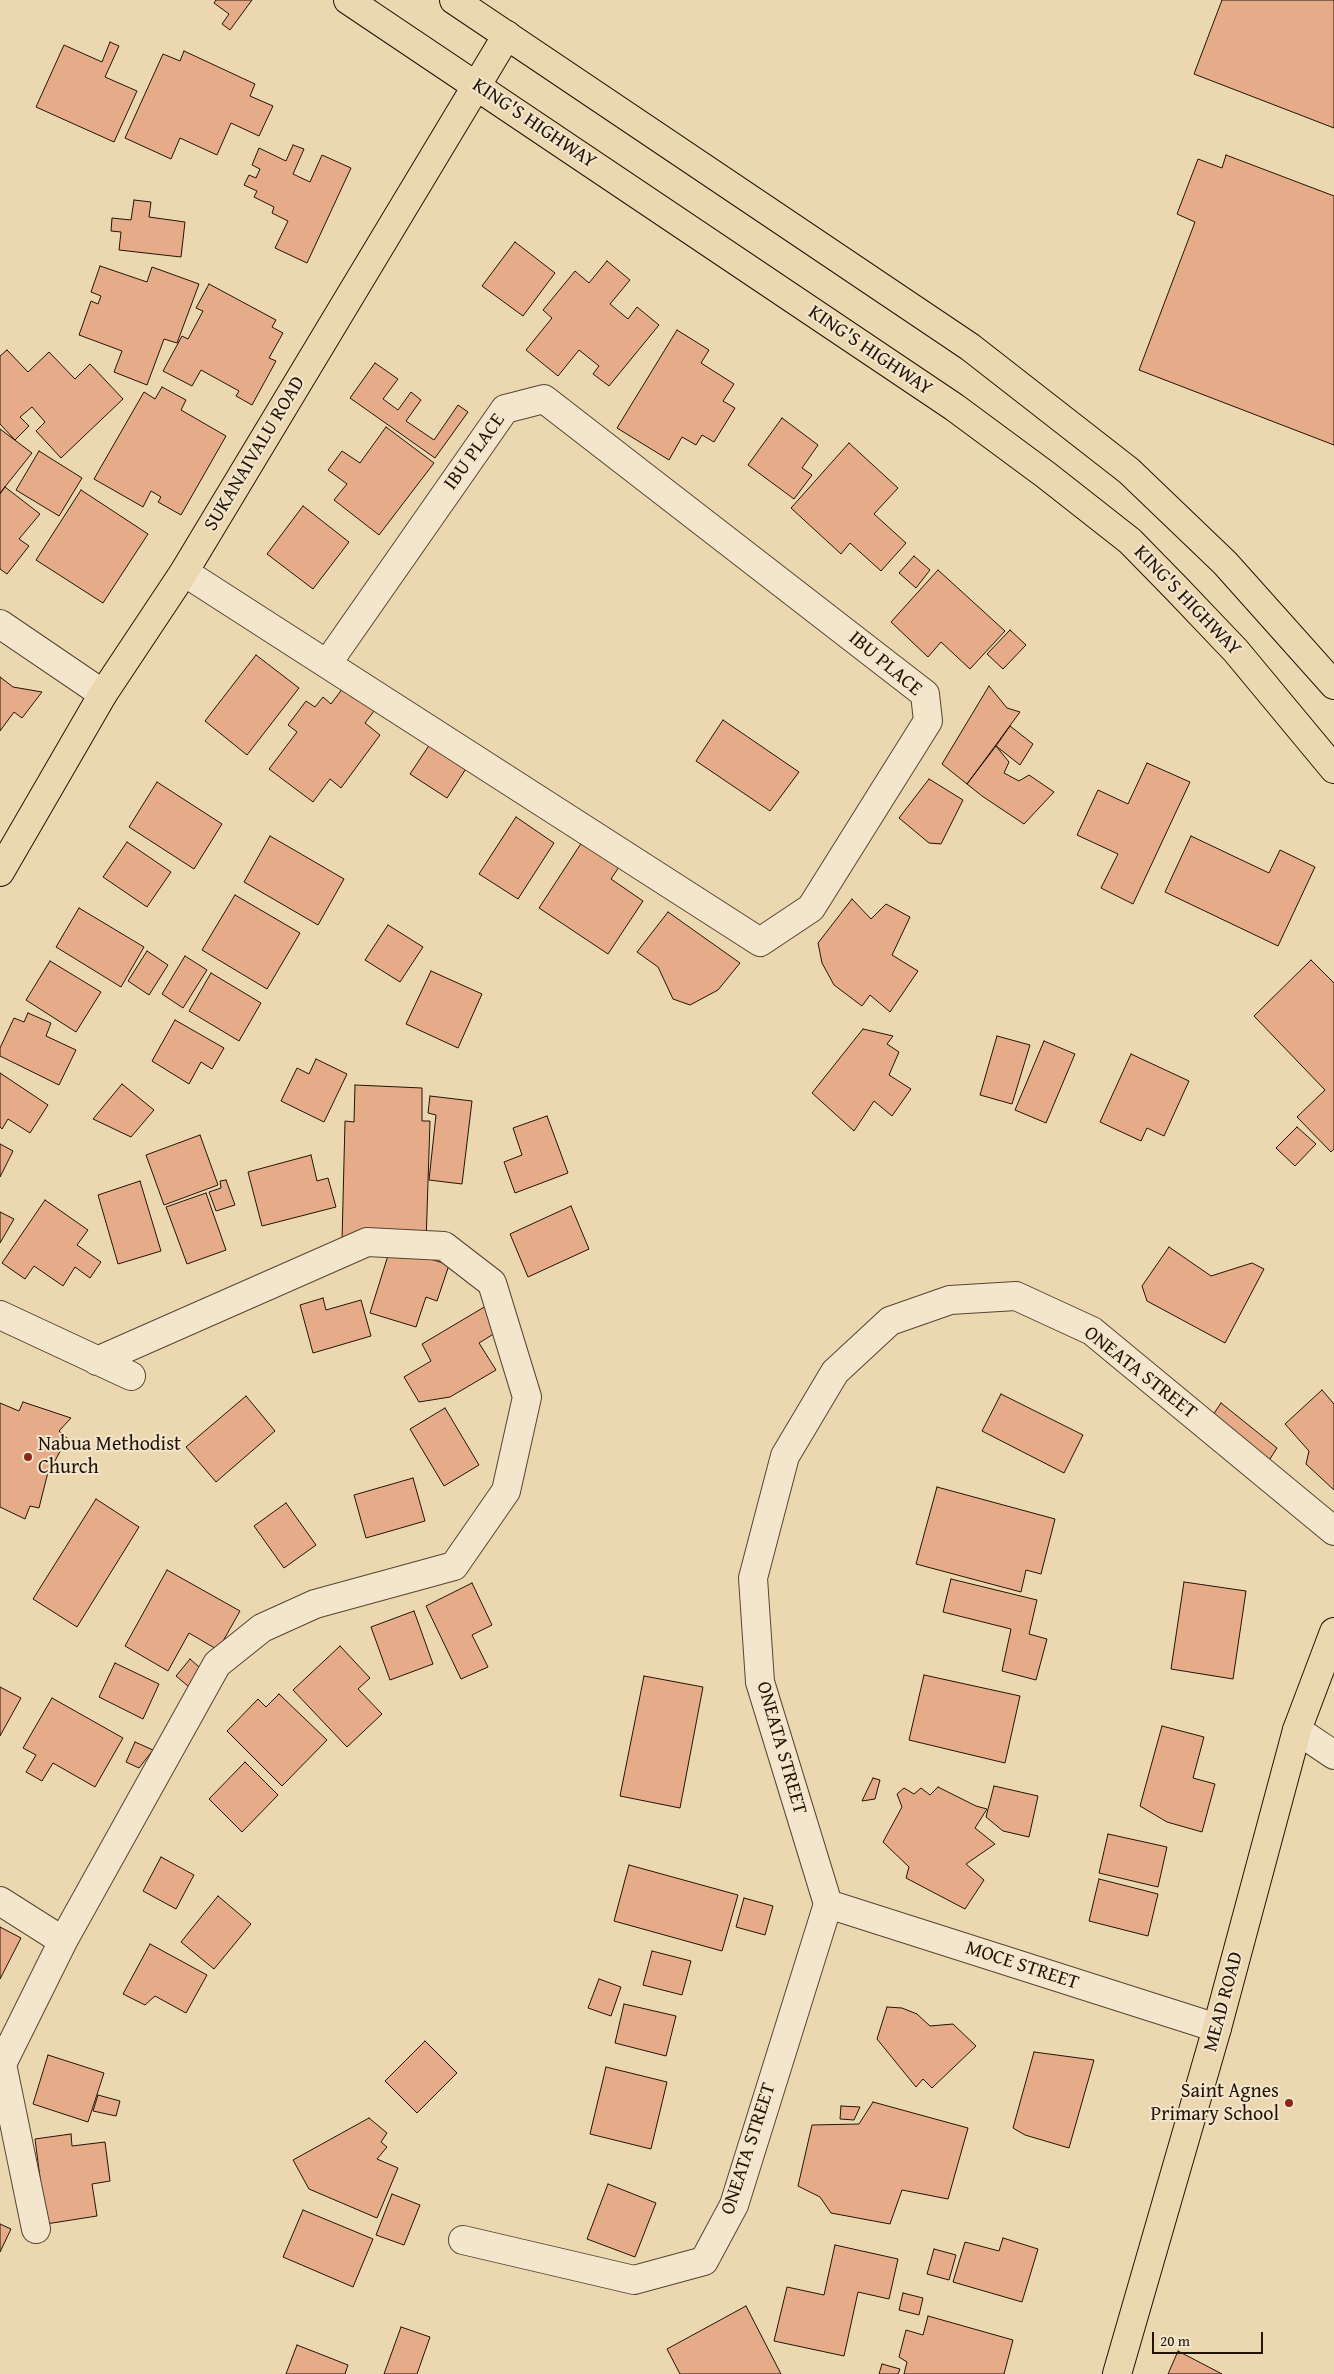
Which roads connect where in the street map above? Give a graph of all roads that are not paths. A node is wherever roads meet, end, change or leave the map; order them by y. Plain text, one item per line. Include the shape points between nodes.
1 (348, 0) edge
2 (454, 0) edge
3 (507, 35) junction
4 (476, 85) junction
5 (184, 572) junction
6 (0, 624) edge
7 (327, 664) junction
8 (1334, 685) edge
9 (103, 694) junction
10 (1334, 769) edge
11 (0, 872) edge
12 (0, 1315) edge
13 (97, 1361) junction
14 (131, 1376) dead end
15 (1334, 1531) edge
16 (1334, 1632) edge
17 (1297, 1730) junction
18 (1334, 1755) edge
19 (0, 1901) edge
20 (828, 1904) junction
21 (63, 1941) junction
22 (1217, 2028) junction
23 (36, 2229) dead end
24 (463, 2240) dead end
25 (1117, 2374) edge

1 - 4 main road, KING'S HIGHWAY
2 - 3 main road
3 - 4 main road, SUKANAIVALU ROAD
3 - 8 main road via 970,347 1121,465 1225,563
4 - 5 main road, SUKANAIVALU ROAD
4 - 10 main road, KING'S HIGHWAY via 954,407 1130,541 1236,651
5 - 7 street, IBU PLACE
5 - 9 main road, SUKANAIVALU ROAD
6 - 9 street
7 - 7 street, IBU PLACE via 760,942 811,908 928,721 925,694 544,399 504,409
9 - 11 main road, SUKANAIVALU ROAD
12 - 13 street
13 - 14 street
13 - 21 street via 367,1242 444,1246 492,1283 526,1397 506,1491 454,1566 314,1604 262,1628 217,1664
15 - 20 street, ONEATA STREET via 1092,1331 1016,1296 950,1300 890,1321 835,1372 785,1456 752,1578 760,1682
16 - 17 main road, MEAD ROAD
17 - 18 street
17 - 22 main road, MEAD ROAD
19 - 21 street
20 - 22 street, MOCE STREET
20 - 24 street, ONEATA STREET via 734,2205 704,2261 634,2280
21 - 23 street via 2,2064
22 - 25 main road, MEAD ROAD

